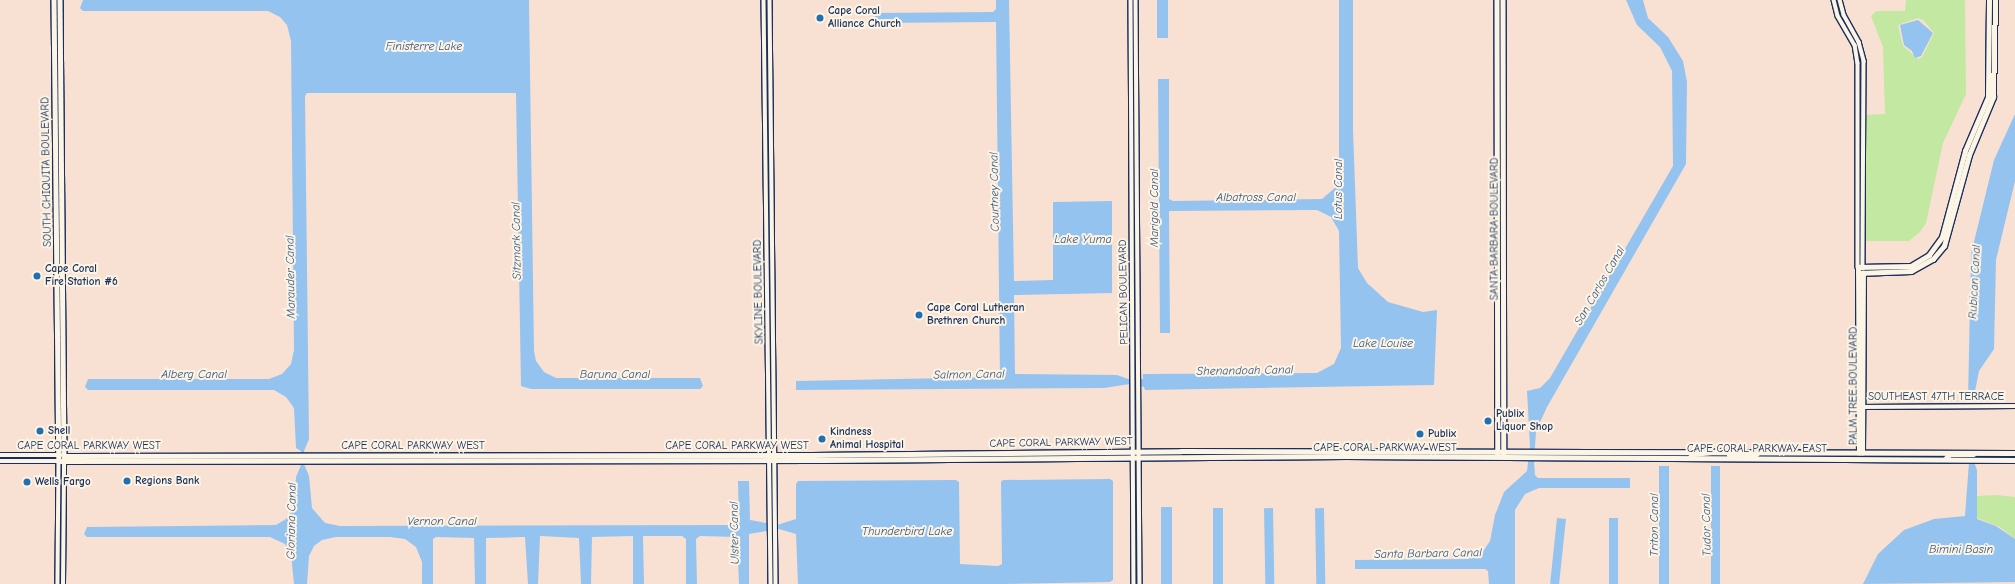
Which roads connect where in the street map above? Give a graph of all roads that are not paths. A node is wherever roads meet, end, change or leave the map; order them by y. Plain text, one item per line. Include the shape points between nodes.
1 (54, 0) edge
2 (60, 0) edge
3 (764, 0) edge
4 (770, 0) edge
5 (1131, 0) edge
6 (1136, 0) edge
7 (1497, 0) edge
8 (1503, 0) edge
9 (1834, 0) edge
10 (1840, 0) edge
11 (1989, 0) edge
12 (1995, 0) edge
13 (765, 45) junction
14 (770, 45) junction
15 (1861, 49) junction
16 (1856, 50) junction
17 (1859, 91) junction
18 (1864, 91) junction
19 (766, 116) junction
20 (771, 116) junction
21 (1858, 132) junction
22 (1864, 132) junction
23 (1966, 156) junction
24 (766, 164) junction
25 (772, 164) junction
26 (1858, 169) junction
27 (1864, 169) junction
28 (1958, 186) junction
29 (1858, 207) junction
30 (1863, 208) junction
31 (1858, 248) junction
32 (1863, 248) junction
33 (1858, 267) junction
34 (1863, 267) junction
35 (767, 272) junction
36 (773, 272) junction
37 (1863, 272) junction
38 (1858, 273) junction
39 (1137, 375) junction
40 (769, 377) junction
41 (1136, 392) junction
42 (1863, 405) junction
43 (2015, 406) edge
44 (769, 410) junction
45 (1858, 410) junction
46 (775, 411) junction
47 (775, 433) junction
48 (1504, 444) junction
49 (1528, 450) junction
50 (1724, 450) junction
51 (1323, 451) junction
52 (1382, 451) junction
53 (1436, 451) junction
54 (1501, 451) junction
55 (1638, 451) junction
56 (1671, 451) junction
57 (1760, 451) junction
58 (1861, 451) junction
59 (1983, 452) junction
60 (2015, 452) edge
61 (980, 453) junction
62 (1021, 453) junction
63 (1137, 454) junction
64 (1, 455) edge
65 (553, 455) junction
66 (598, 455) junction
67 (162, 456) junction
68 (235, 456) junction
69 (1346, 456) junction
70 (1400, 456) junction
71 (1287, 457) junction
72 (1501, 457) junction
73 (1609, 457) junction
74 (1638, 457) junction
75 (1690, 457) junction
76 (1726, 457) junction
77 (62, 458) junction
78 (296, 458) junction
79 (310, 458) junction
80 (773, 458) junction
81 (1860, 458) junction
82 (939, 459) junction
83 (1945, 459) junction
84 (516, 460) junction
85 (558, 460) junction
86 (981, 460) junction
87 (2015, 460) edge
88 (0, 461) edge
89 (125, 461) junction
90 (199, 461) junction
91 (773, 524) junction
92 (773, 531) junction
93 (58, 584) edge
94 (63, 584) edge
95 (771, 584) edge
96 (776, 584) edge
97 (1134, 584) edge
98 (1140, 584) edge

1 - 77 main road, SOUTH CHIQUITA BOULEVARD
2 - 77 main road, SOUTH CHIQUITA BOULEVARD
3 - 13 street, SKYLINE BOULEVARD
4 - 14 street, SKYLINE BOULEVARD
5 - 39 street, PELICAN BOULEVARD
6 - 39 street, PELICAN BOULEVARD
7 - 54 main road, SANTA BARBARA BOULEVARD
8 - 48 main road, SANTA BARBARA BOULEVARD
9 - 16 street, PALM TREE BOULEVARD via 1838,16
10 - 15 street, PALM TREE BOULEVARD via 1844,15
11 - 23 main road via 1988,94
12 - 23 main road via 1993,97
13 - 14 street
13 - 19 street, SKYLINE BOULEVARD
14 - 20 street, SKYLINE BOULEVARD
15 - 16 street
15 - 18 street, PALM TREE BOULEVARD
16 - 17 street, PALM TREE BOULEVARD
17 - 18 street
17 - 21 street, PALM TREE BOULEVARD
18 - 22 street, PALM TREE BOULEVARD
19 - 20 street
19 - 24 street, SKYLINE BOULEVARD
20 - 25 street, SKYLINE BOULEVARD
21 - 22 street
21 - 26 street, PALM TREE BOULEVARD
22 - 27 street, PALM TREE BOULEVARD
23 - 28 main road
24 - 25 street
24 - 35 street, SKYLINE BOULEVARD
25 - 36 street, SKYLINE BOULEVARD
26 - 27 street
26 - 29 street, PALM TREE BOULEVARD
27 - 30 street, PALM TREE BOULEVARD
28 - 34 main road via 1942,237 1929,255 1906,267
28 - 37 main road via 1947,240 1932,259 1908,272
29 - 30 street
29 - 31 street, PALM TREE BOULEVARD
30 - 32 street, PALM TREE BOULEVARD
31 - 32 street
31 - 33 street, PALM TREE BOULEVARD
32 - 34 street, PALM TREE BOULEVARD
33 - 34 main road
33 - 38 main road, PALM TREE BOULEVARD
34 - 37 street, PALM TREE BOULEVARD
35 - 36 street
35 - 40 street, SKYLINE BOULEVARD
36 - 46 street, SKYLINE BOULEVARD
37 - 38 main road
37 - 42 main road, PALM TREE BOULEVARD
38 - 45 main road, PALM TREE BOULEVARD
39 - 41 street, PELICAN BOULEVARD
40 - 44 street, SKYLINE BOULEVARD
40 - 46 street via 771,404
41 - 63 street, PELICAN BOULEVARD
41 - 63 street, PELICAN BOULEVARD via 1139,408
42 - 43 street, SOUTHEAST 47TH TERRACE
42 - 45 street, SOUTHEAST 47TH TERRACE
42 - 58 main road, PALM TREE BOULEVARD
44 - 47 street via 773,414
44 - 80 street, SKYLINE BOULEVARD
45 - 58 main road, PALM TREE BOULEVARD
46 - 47 street, SKYLINE BOULEVARD
47 - 80 street, SKYLINE BOULEVARD
48 - 49 main road via 1507,449
48 - 54 main road, SANTA BARBARA BOULEVARD
49 - 54 main road
49 - 55 main road, CAPE CORAL PARKWAY EAST
50 - 56 main road, CAPE CORAL PARKWAY EAST
50 - 57 main road, CAPE CORAL PARKWAY EAST
50 - 75 main road via 1719,454 1693,454
51 - 52 main road, CAPE CORAL PARKWAY WEST
51 - 63 main road, CAPE CORAL PARKWAY WEST
51 - 71 main road via 1320,454 1292,454
52 - 53 main road, CAPE CORAL PARKWAY WEST
52 - 69 main road
53 - 54 main road, CAPE CORAL PARKWAY WEST
53 - 70 main road via 1431,454
54 - 72 main road, SANTA BARBARA BOULEVARD
55 - 56 main road, CAPE CORAL PARKWAY EAST
55 - 73 main road via 1612,454
56 - 74 main road via 1663,454 1642,454
57 - 58 main road, CAPE CORAL PARKWAY EAST
57 - 76 main road via 1758,454 1731,454
58 - 59 main road, CAPE CORAL PARKWAY EAST
58 - 81 main road, PALM TREE BOULEVARD
59 - 60 main road, CAPE CORAL PARKWAY EAST
59 - 83 main road via 1975,455 1949,455
61 - 62 main road, CAPE CORAL PARKWAY WEST
61 - 80 main road, CAPE CORAL PARKWAY WEST
61 - 82 main road via 974,457
62 - 63 main road, CAPE CORAL PARKWAY WEST
62 - 86 main road via 1014,456 985,456
63 - 71 main road, CAPE CORAL PARKWAY WEST
63 - 86 main road, CAPE CORAL PARKWAY WEST
63 - 97 street, PELICAN BOULEVARD
63 - 98 street, PELICAN BOULEVARD
64 - 77 street, CAPE CORAL PARKWAY WEST
65 - 66 main road, CAPE CORAL PARKWAY WEST
65 - 79 main road, CAPE CORAL PARKWAY WEST
65 - 84 main road via 551,458
66 - 80 main road, CAPE CORAL PARKWAY WEST
66 - 85 main road via 592,458
67 - 68 main road, CAPE CORAL PARKWAY WEST
67 - 77 main road, CAPE CORAL PARKWAY WEST
67 - 89 main road via 129,458
68 - 78 main road, CAPE CORAL PARKWAY WEST
68 - 90 main road
69 - 70 main road, CAPE CORAL PARKWAY WEST
69 - 71 main road, CAPE CORAL PARKWAY WEST
70 - 72 main road, CAPE CORAL PARKWAY WEST
72 - 73 main road, CAPE CORAL PARKWAY EAST
73 - 74 main road, CAPE CORAL PARKWAY EAST
74 - 75 main road, CAPE CORAL PARKWAY EAST
75 - 76 main road, CAPE CORAL PARKWAY EAST
76 - 81 main road, CAPE CORAL PARKWAY EAST
77 - 88 street, CAPE CORAL PARKWAY WEST
77 - 89 main road, CAPE CORAL PARKWAY WEST
77 - 93 street, SOUTH CHIQUITA BOULEVARD
77 - 94 street, SOUTH CHIQUITA BOULEVARD
78 - 79 main road, CAPE CORAL PARKWAY WEST
78 - 90 main road, CAPE CORAL PARKWAY WEST
79 - 84 main road, CAPE CORAL PARKWAY WEST
80 - 82 main road, CAPE CORAL PARKWAY WEST
80 - 85 main road, CAPE CORAL PARKWAY WEST
80 - 91 street, SKYLINE BOULEVARD
80 - 91 street, SKYLINE BOULEVARD
81 - 83 main road, CAPE CORAL PARKWAY EAST
82 - 86 main road, CAPE CORAL PARKWAY WEST
83 - 87 main road, CAPE CORAL PARKWAY EAST
84 - 85 main road, CAPE CORAL PARKWAY WEST
89 - 90 main road, CAPE CORAL PARKWAY WEST
91 - 92 street, SKYLINE BOULEVARD
92 - 95 street, SKYLINE BOULEVARD
92 - 96 street, SKYLINE BOULEVARD

